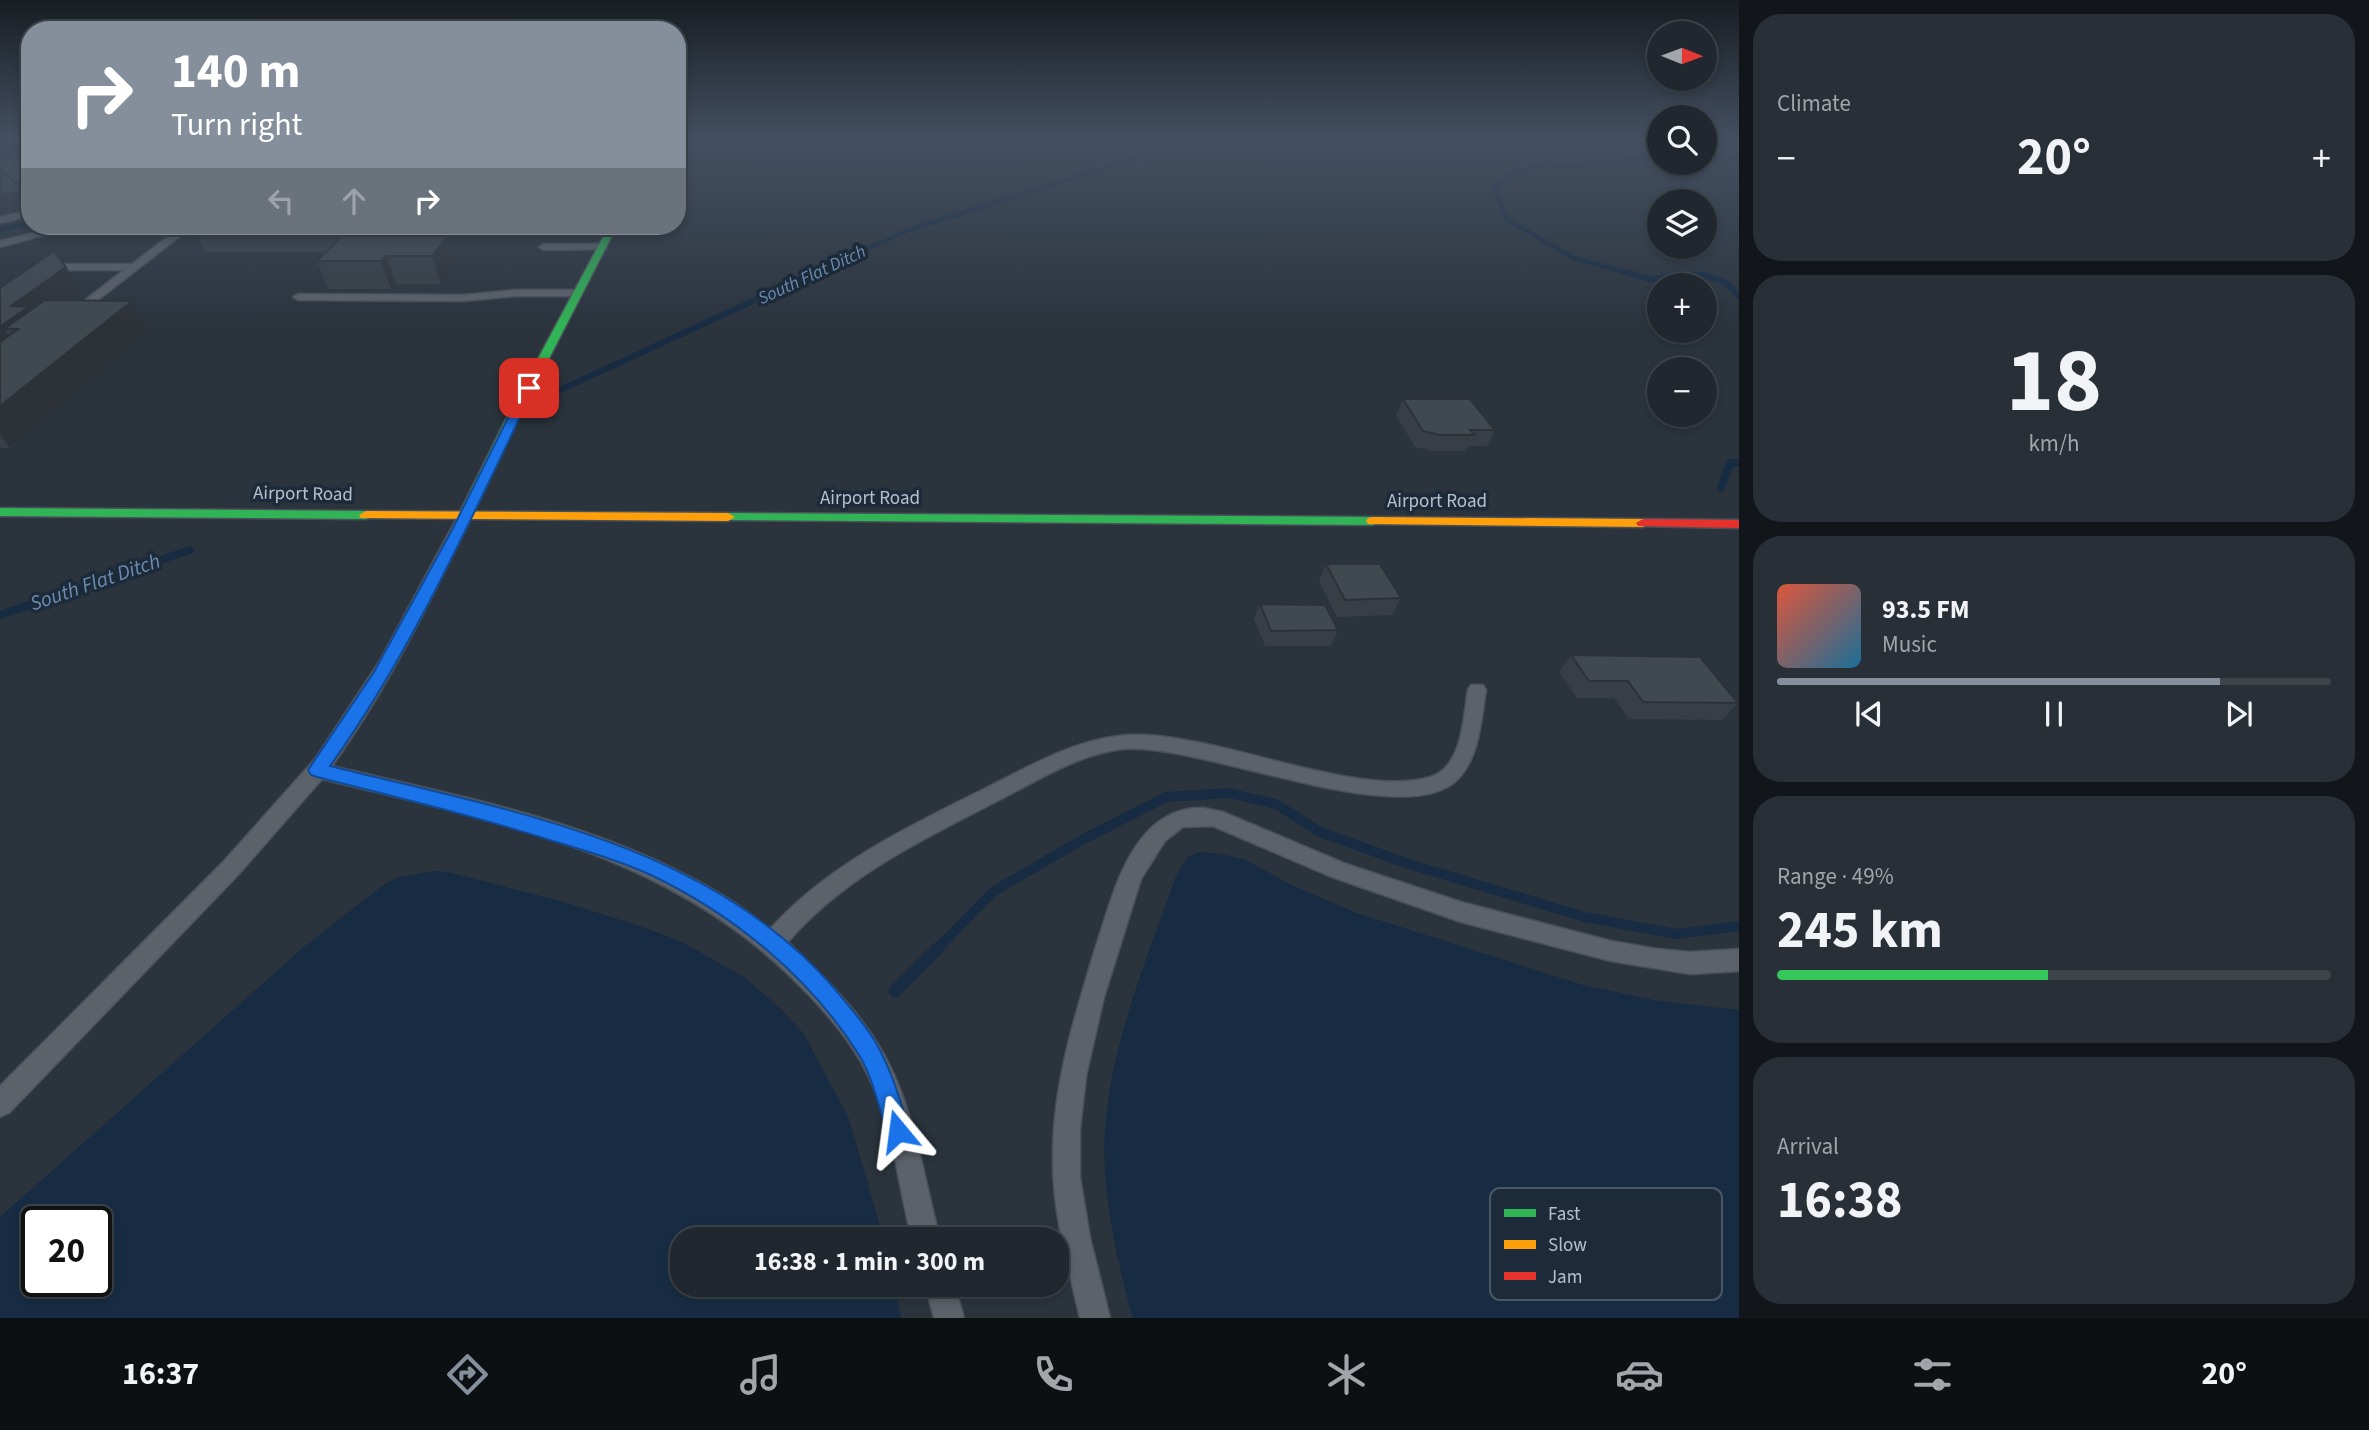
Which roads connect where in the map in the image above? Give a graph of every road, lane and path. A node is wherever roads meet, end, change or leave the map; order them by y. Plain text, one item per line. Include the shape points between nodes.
1 (21, 215) edge
2 (0, 220) edge
3 (36, 235) edge
4 (176, 235) edge
5 (608, 235) edge
6 (0, 244) edge
7 (544, 247) dead end
8 (602, 247) junction
9 (134, 267) junction
10 (33, 274) edge
11 (577, 293) junction
12 (298, 297) dead end
13 (59, 325) edge
14 (0, 512) edge
15 (466, 516) junction
16 (1739, 524) edge
17 (1478, 690) dead end
18 (317, 770) junction
19 (773, 942) junction
20 (1739, 960) edge
21 (0, 1104) edge
22 (923, 1227) edge
23 (943, 1297) edge
24 (949, 1318) edge
25 (1096, 1318) edge

1 - 2 lane
3 - 6 lane
4 - 9 lane
5 - 8 main road
7 - 8 lane
8 - 11 main road
9 - 10 lane via 44,267
9 - 13 lane
11 - 12 lane
11 - 15 main road
14 - 15 main road, Airport Road
15 - 16 main road, Airport Road
15 - 18 lane via 381,675
17 - 19 lane via 1463,757 1440,783 1408,790 1369,787 1181,746 1111,744 1030,776 852,869 811,900
18 - 19 lane via 489,813 633,859 718,901
18 - 21 lane via 216,884
19 - 22 lane via 816,984 867,1048 892,1106
20 - 25 lane via 1690,963 1611,951 1406,895 1216,818 1175,820 1155,837 1134,871 1083,1025 1072,1077 1066,1126 1068,1193
23 - 24 lane

